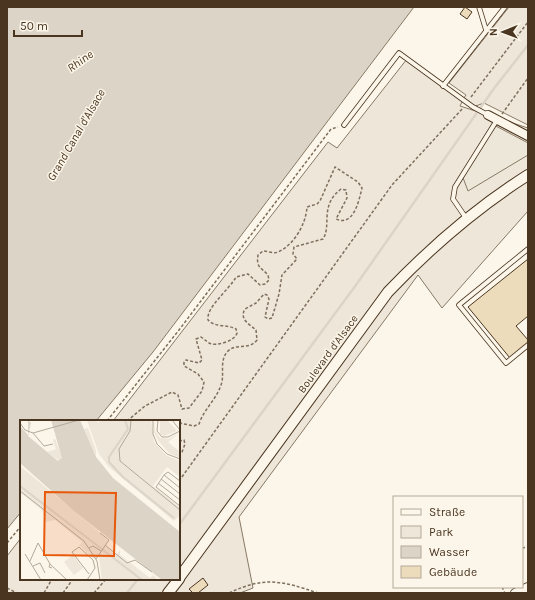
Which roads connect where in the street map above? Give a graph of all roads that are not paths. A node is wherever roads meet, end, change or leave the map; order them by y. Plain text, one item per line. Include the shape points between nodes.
1 (479, 7) edge
2 (505, 7) edge
3 (486, 30) junction
4 (443, 86) junction
5 (488, 116) joint
6 (497, 120) junction
7 (344, 125) road end
8 (528, 136) edge
9 (528, 175) edge
10 (466, 219) junction
11 (528, 249) edge
12 (528, 345) edge
13 (180, 578) edge
14 (178, 580) edge
15 (528, 587) edge
16 (168, 593) edge
17 (515, 593) edge

1 - 3 lane
2 - 3 lane
3 - 4 lane
4 - 5 lane
4 - 7 lane via 399,53
5 - 6 street
6 - 8 street via 515,133
6 - 10 lane via 455,187 453,199
9 - 10 street, Boulevard d'Alsace
10 - 13 street, Boulevard d'Alsace via 388,292
11 - 12 lane via 459,304 506,363
14 - 16 street, Boulevard d'Alsace
15 - 17 street

